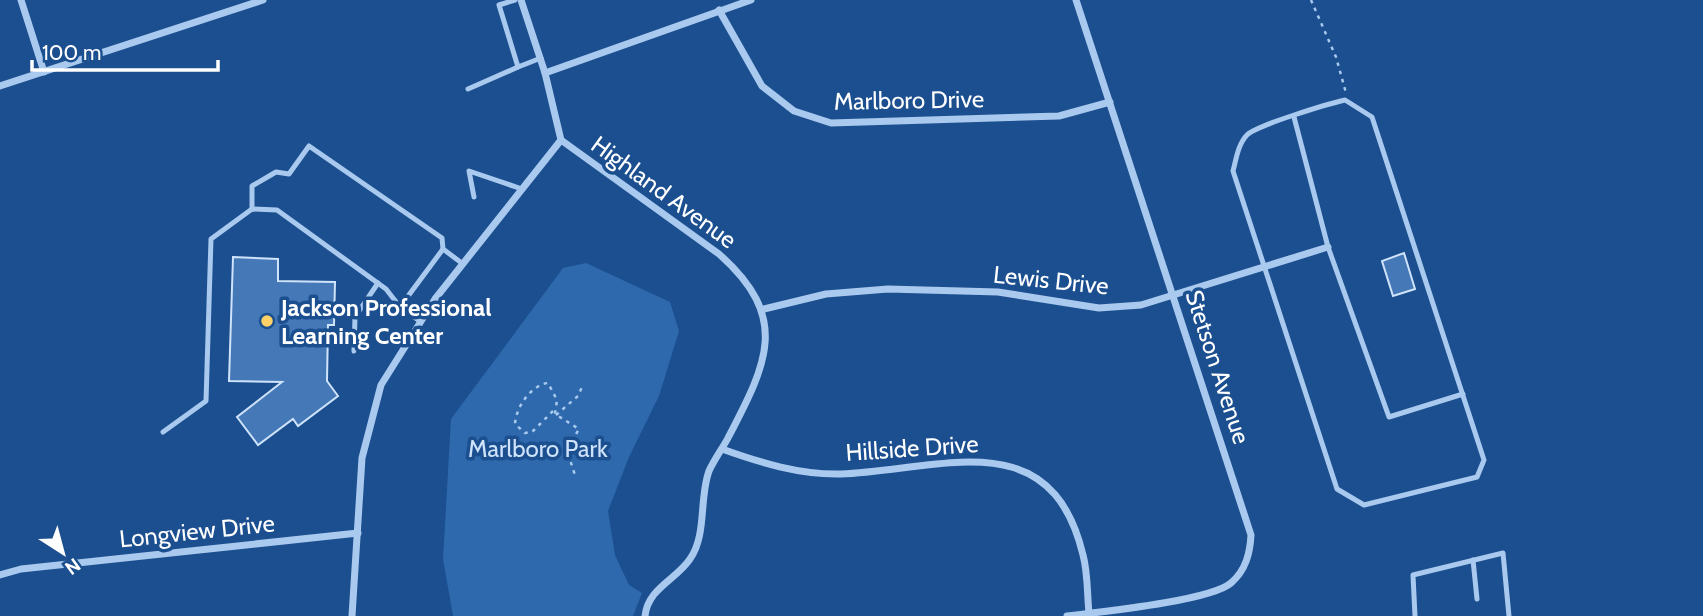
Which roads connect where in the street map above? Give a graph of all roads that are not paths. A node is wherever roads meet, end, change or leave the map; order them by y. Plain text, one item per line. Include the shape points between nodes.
1 (21, 0) edge
2 (262, 0) edge
3 (516, 0) edge
4 (521, 0) edge
5 (751, 0) edge
6 (1076, 0) edge
7 (719, 10) junction
8 (541, 58) junction
9 (518, 66) junction
10 (44, 72) junction
11 (545, 73) junction
12 (0, 86) edge
13 (468, 89) dead end
14 (1110, 102) junction
15 (1294, 117) junction
16 (561, 140) junction
17 (522, 189) junction
18 (474, 197) dead end
19 (252, 209) junction
20 (1328, 247) junction
21 (443, 249) junction
22 (463, 264) junction
23 (1264, 267) junction
24 (378, 283) junction
25 (1175, 296) junction
26 (400, 307) junction
27 (764, 309) junction
28 (421, 322) junction
29 (354, 351) dead end
30 (1463, 394) junction
31 (163, 432) dead end
32 (722, 449) junction
33 (358, 533) junction
34 (1473, 560) junction
35 (0, 575) edge
36 (1477, 599) dead end
37 (1140, 606) junction
38 (1089, 613) junction
39 (352, 616) edge
40 (645, 616) edge
41 (1067, 616) edge
42 (1142, 616) edge
43 (1415, 616) edge
44 (1509, 616) edge

1 - 10 street
2 - 10 street
3 - 9 lane via 499,5
4 - 8 street
5 - 7 street
6 - 14 street, Stetson Avenue
7 - 11 street
7 - 14 street, Marlboro Drive via 762,86 794,111 831,123 1059,116
8 - 9 lane
8 - 11 street
9 - 13 lane
10 - 12 street
11 - 16 street
14 - 25 street, Stetson Avenue
15 - 20 lane
15 - 23 lane via 1247,134 1233,171
15 - 30 lane via 1345,100 1372,117
16 - 17 street
16 - 27 street, Highland Avenue via 719,254 738,271
17 - 18 lane via 469,172
17 - 22 street
19 - 21 lane via 252,186 276,172 289,174 309,146 442,238
19 - 24 lane via 277,210
19 - 31 lane via 211,239 206,401
20 - 23 street, Lewis Drive
20 - 30 lane via 1389,417
21 - 22 lane
21 - 26 lane
22 - 28 street
23 - 25 street, Lewis Drive
23 - 30 lane via 1337,489 1364,505 1477,477 1484,460
24 - 26 lane
24 - 29 lane via 355,317
25 - 27 street, Lewis Drive via 1141,305 1099,308 998,292 888,289 826,294
25 - 37 street, Stetson Avenue via 1251,534 1250,553 1230,584
26 - 28 lane
27 - 32 street via 763,362
28 - 33 street via 382,386 362,458
32 - 38 street, Hillside Drive via 806,473 990,461 1025,470 1054,490 1074,523 1084,558
32 - 40 street via 709,471 691,559 661,586 646,606
33 - 35 street, Longview Drive via 21,569
33 - 39 street
34 - 36 lane
34 - 43 lane via 1413,575
34 - 44 lane via 1503,553
37 - 38 street, Stetson Avenue
37 - 42 street
38 - 41 street, Stetson Avenue

